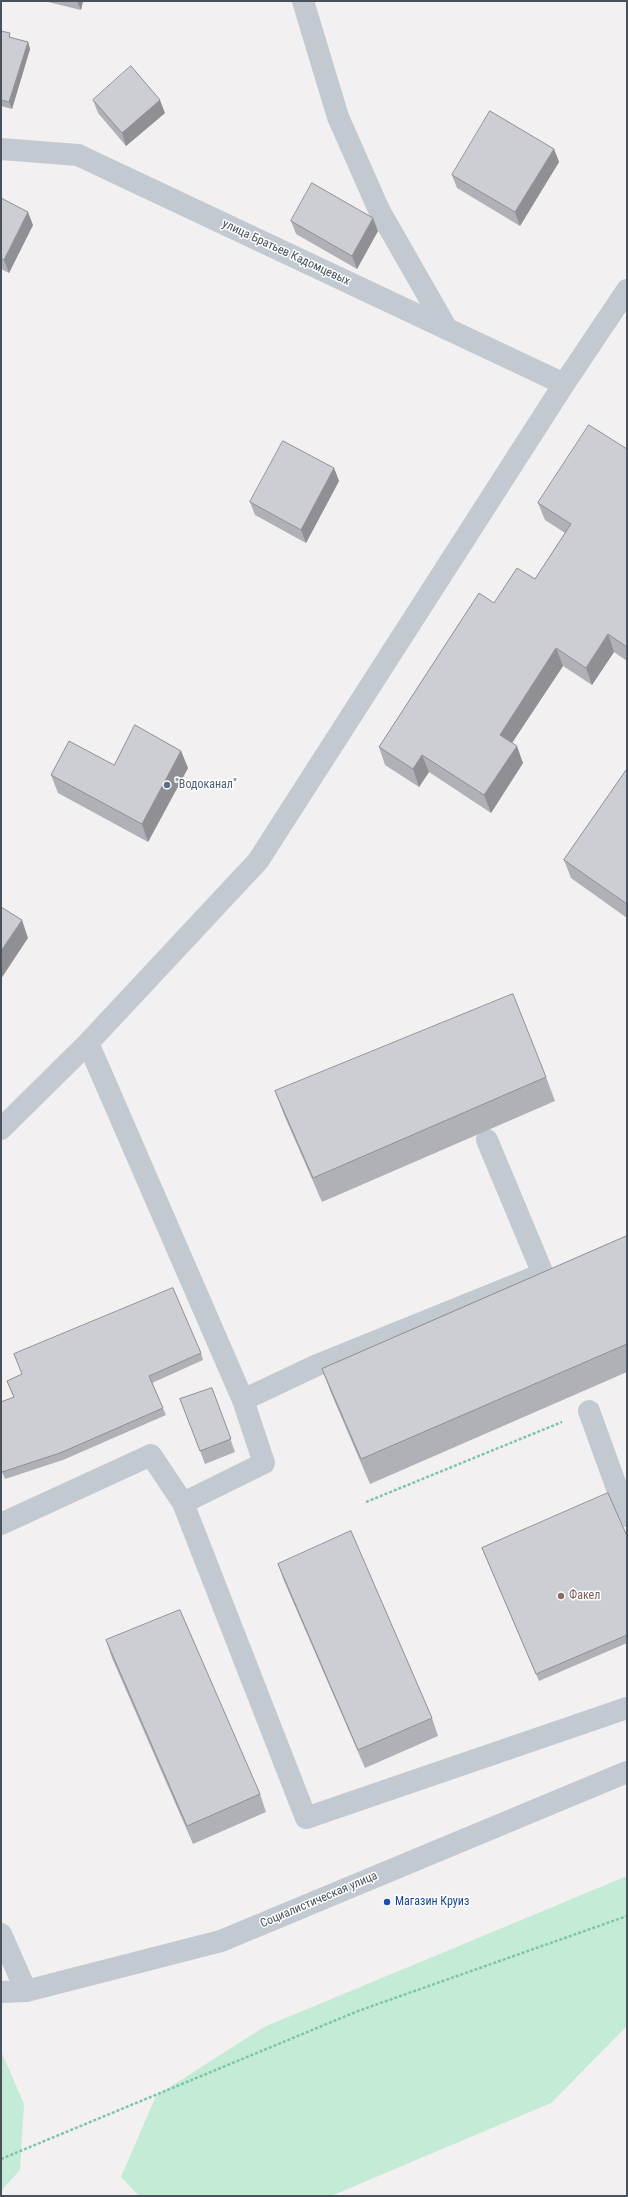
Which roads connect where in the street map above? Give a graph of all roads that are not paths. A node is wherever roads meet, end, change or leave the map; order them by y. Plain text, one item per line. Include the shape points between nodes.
1 (303, 1) edge
2 (1, 149) edge
3 (627, 290) edge
4 (448, 329) junction
5 (564, 384) junction
6 (88, 1044) junction
7 (1, 1129) edge
8 (487, 1140) dead end
9 (564, 1265) edge
10 (543, 1274) junction
11 (243, 1400) junction
12 (589, 1411) road end
13 (183, 1503) junction
14 (627, 1516) edge
15 (1, 1524) edge
16 (627, 1708) edge
17 (627, 1772) edge
18 (1, 1934) edge
19 (26, 1991) junction
20 (1, 1992) edge

1 - 4 street via 338,117 378,210
2 - 4 street, улица Братьев Кадомцевых via 78,155
3 - 5 street
4 - 5 street, улица Братьев Кадомцевых
5 - 6 street via 258,861
6 - 7 street
6 - 11 street
8 - 10 street
9 - 10 street
10 - 11 street via 315,1366
11 - 13 street via 264,1463
12 - 14 street
13 - 15 street via 151,1455
13 - 16 street via 306,1818
17 - 19 street, Социалистическая улица via 221,1941
18 - 19 street
19 - 20 street, Социалистическая улица

